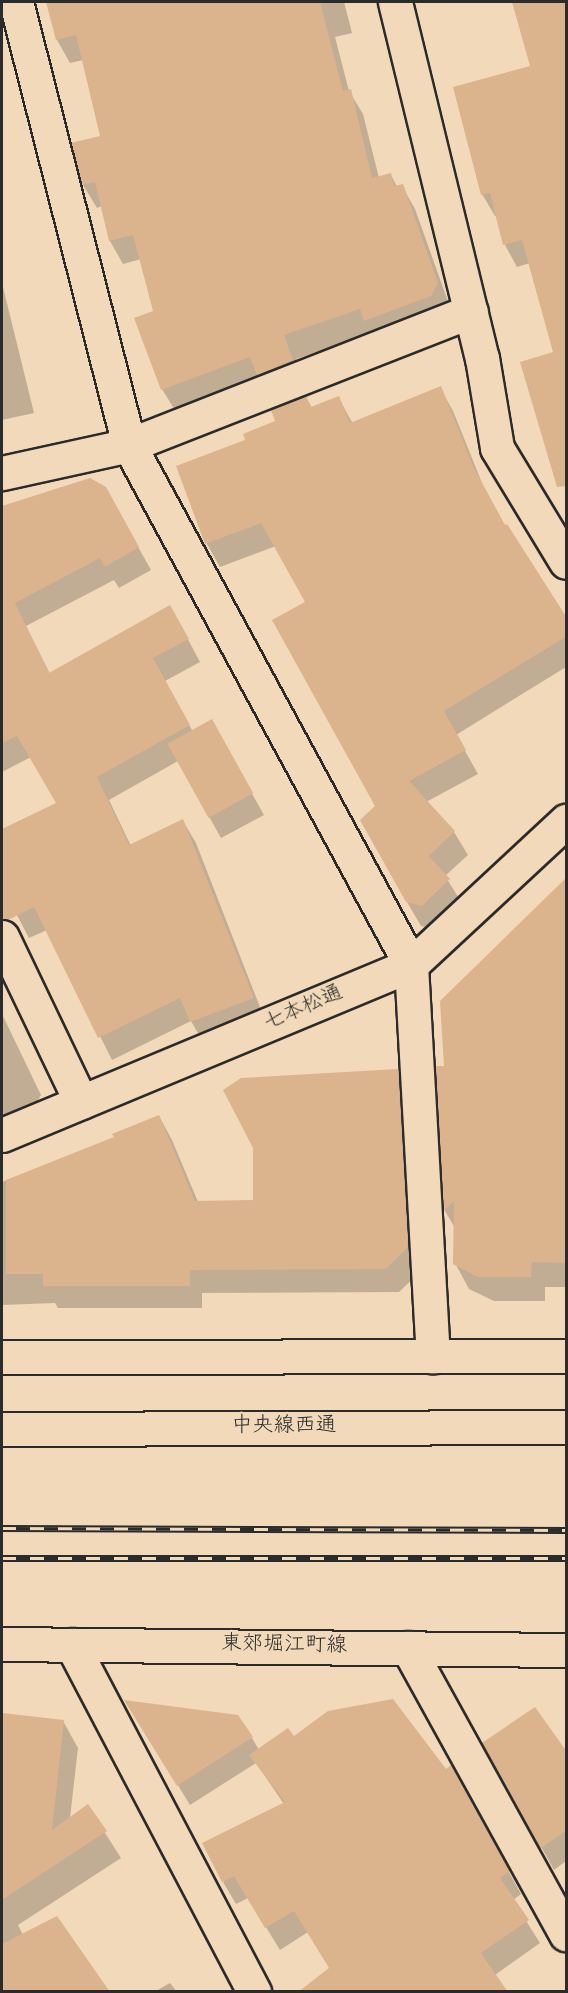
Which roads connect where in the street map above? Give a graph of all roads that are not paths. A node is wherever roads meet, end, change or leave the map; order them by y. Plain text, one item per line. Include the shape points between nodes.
1 (16, 2) edge
2 (395, 2) edge
3 (471, 311) junction
4 (129, 445) junction
5 (2, 472) edge
6 (567, 562) edge
7 (567, 821) edge
8 (2, 937) edge
9 (411, 965) junction
10 (81, 1102) junction
11 (2, 1136) edge
12 (433, 1356) junction
13 (567, 1356) edge
14 (2, 1357) edge
15 (567, 1427) edge
16 (2, 1429) edge
17 (2, 1644) edge
18 (72, 1645) junction
19 (408, 1648) junction
20 (567, 1650) edge
21 (567, 1934) edge
22 (254, 1992) edge

1 - 4 street
2 - 3 street
3 - 4 street
3 - 6 street via 497,448
4 - 5 street
4 - 9 street
7 - 9 street, 七本松通
8 - 10 street
9 - 10 street, 七本松通
9 - 12 street
10 - 11 street, 七本松通
12 - 13 street
12 - 14 street
15 - 16 street, 中央線西通
17 - 18 street, 東郊堀江町線
18 - 19 street, 東郊堀江町線
18 - 22 street
19 - 20 street, 東郊堀江町線
19 - 21 street

